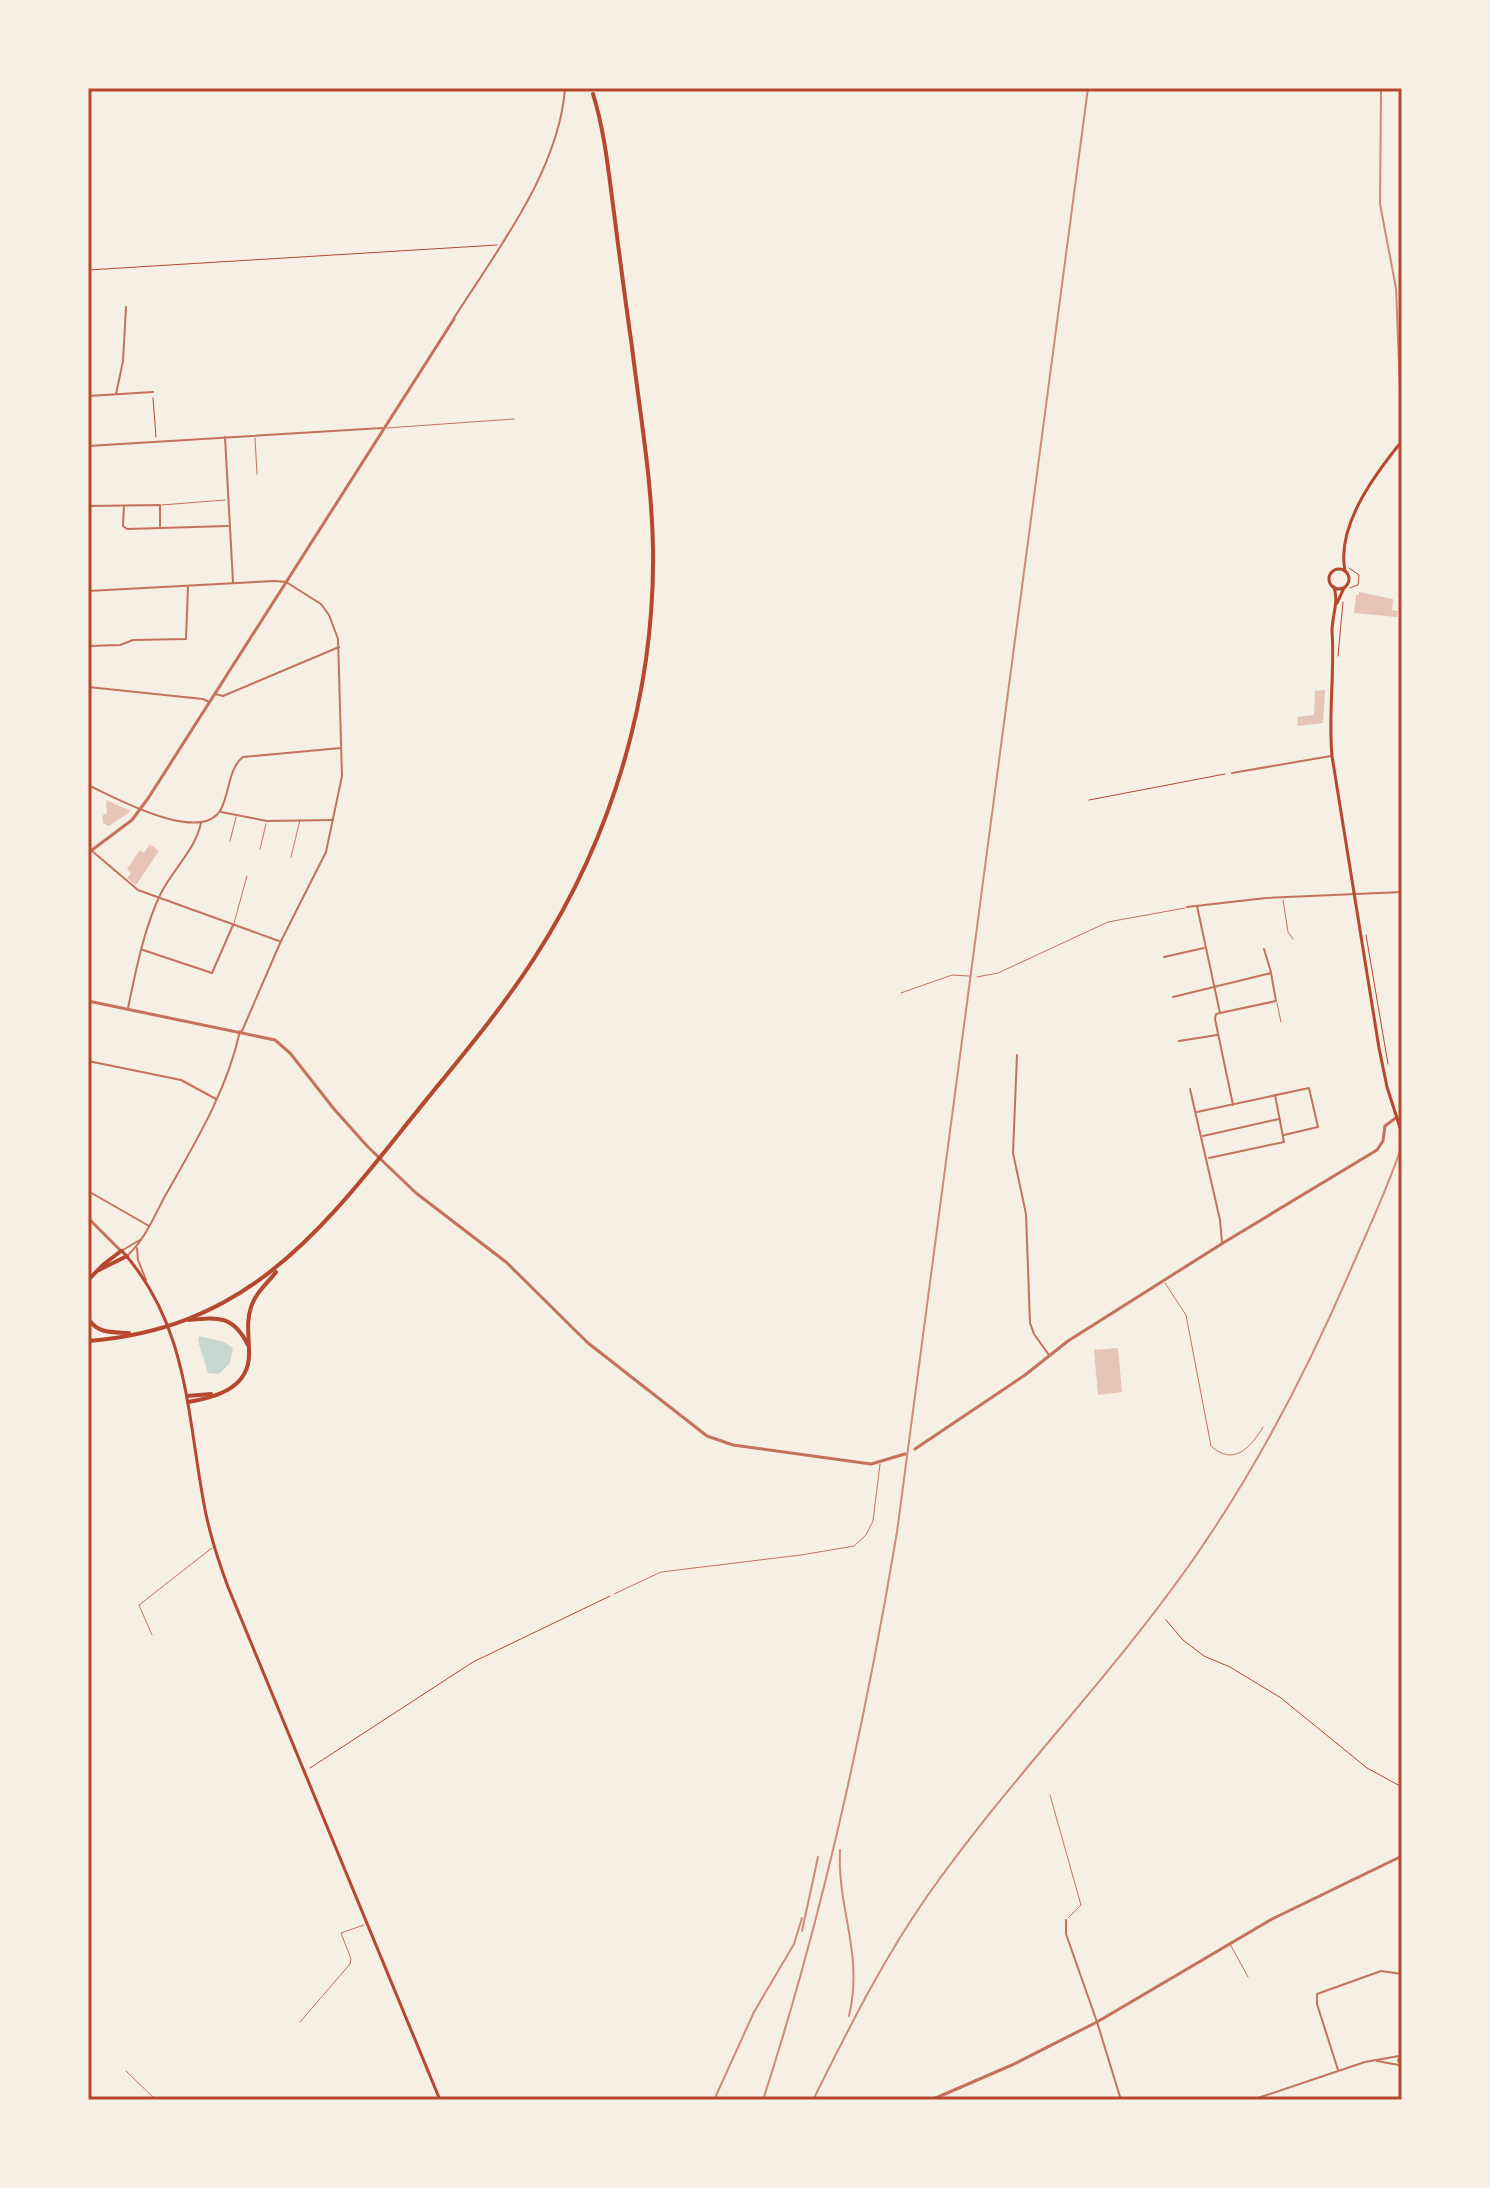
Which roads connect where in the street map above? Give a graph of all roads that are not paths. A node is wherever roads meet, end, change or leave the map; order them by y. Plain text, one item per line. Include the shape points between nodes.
1 (565, 88) edge
2 (593, 94) dead end
3 (126, 307) dead end
4 (454, 319) joint
5 (153, 392) road end
6 (116, 394) junction
7 (88, 396) edge
8 (514, 419) dead end
9 (385, 428) junction
10 (255, 436) junction
11 (225, 437) junction
12 (1402, 441) edge
13 (88, 446) edge
14 (257, 474) dead end
15 (228, 500) junction
16 (160, 505) junction
17 (88, 506) edge
18 (124, 506) junction
19 (229, 526) junction
20 (160, 529) junction
21 (1346, 560) junction
22 (1335, 570) junction
23 (1345, 571) junction
24 (286, 582) junction
25 (233, 583) junction
26 (188, 586) junction
27 (1334, 587) junction
28 (1345, 590) junction
29 (88, 591) edge
30 (1336, 607) junction
31 (88, 646) edge
32 (340, 647) junction
33 (88, 687) edge
34 (215, 694) junction
35 (210, 703) junction
36 (341, 748) junction
37 (1332, 756) junction
38 (1232, 773) road end
39 (88, 785) edge
40 (141, 809) junction
41 (220, 812) junction
42 (236, 817) junction
43 (300, 820) junction
44 (334, 820) junction
45 (267, 821) junction
46 (201, 823) junction
47 (230, 841) dead end
48 (260, 849) dead end
49 (90, 852) edge
50 (291, 857) dead end
51 (247, 876) dead end
52 (1402, 892) edge
53 (1355, 893) junction
54 (159, 897) junction
55 (1283, 897) junction
56 (1197, 906) junction
57 (1187, 907) joint
58 (234, 923) junction
59 (1293, 939) dead end
60 (281, 941) junction
61 (1205, 948) junction
62 (1264, 949) dead end
63 (142, 950) junction
64 (1164, 957) dead end
65 (1271, 973) junction
66 (969, 976) dead end
67 (977, 977) dead end
68 (1214, 987) junction
69 (901, 993) dead end
70 (1173, 997) dead end
71 (88, 1001) edge
72 (1276, 1001) junction
73 (128, 1009) junction
74 (1220, 1013) junction
75 (1281, 1022) dead end
76 (241, 1031) junction
77 (1218, 1035) junction
78 (1179, 1041) dead end
79 (1017, 1055) dead end
80 (88, 1061) edge
81 (1190, 1089) dead end
82 (1275, 1095) junction
83 (218, 1100) junction
84 (1233, 1105) junction
85 (1197, 1112) junction
86 (1397, 1117) junction
87 (1280, 1119) junction
88 (1402, 1134) edge
89 (1284, 1135) junction
90 (1202, 1136) junction
91 (1208, 1158) junction
92 (1212, 1180) junction
93 (1204, 1182) dead end
94 (88, 1191) edge
95 (1216, 1200) junction
96 (1208, 1202) dead end
97 (88, 1218) edge
98 (1220, 1220) junction
99 (1212, 1222) dead end
100 (149, 1226) junction
101 (141, 1239) junction
102 (1223, 1243) junction
103 (137, 1247) junction
104 (121, 1251) junction
105 (127, 1256) junction
106 (283, 1263) junction
107 (97, 1271) junction
108 (88, 1280) edge
109 (1164, 1280) junction
110 (149, 1288) junction
111 (88, 1319) edge
112 (179, 1322) junction
113 (139, 1333) junction
114 (88, 1341) edge
115 (249, 1347) junction
116 (1049, 1356) junction
117 (188, 1399) junction
118 (1263, 1427) dead end
119 (915, 1449) dead end
120 (905, 1454) dead end
121 (880, 1464) junction
122 (214, 1546) junction
123 (614, 1594) road end
124 (152, 1635) dead end
125 (1050, 1795) dead end
126 (1402, 1856) edge
127 (1066, 1920) joint
128 (366, 1925) junction
129 (1229, 1943) junction
130 (1402, 1974) edge
131 (1248, 1977) dead end
132 (300, 2022) dead end
133 (1097, 2022) junction
134 (1401, 2055) edge
135 (1376, 2060) junction
136 (1400, 2067) edge
137 (1338, 2070) junction
138 (126, 2071) dead end
139 (156, 2100) edge
140 (440, 2100) edge
141 (931, 2100) edge
142 (1121, 2100) edge
143 (1252, 2100) edge

1 - 4 street via 559,125 535,188
2 - 106 highway via 606,154 652,516 651,606 638,705 612,800 579,879 536,956 354,1191
3 - 6 street
4 - 9 street
5 - 6 street
6 - 7 street
8 - 9 lane
9 - 10 street
9 - 24 street
10 - 11 street
10 - 14 lane
11 - 13 street
11 - 15 street
12 - 21 main road via 1364,494 1351,523
15 - 16 lane
15 - 19 street
16 - 18 street
16 - 20 street
17 - 18 street
18 - 20 street via 124,528
19 - 20 street
19 - 25 street
21 - 22 main road
21 - 23 main road
22 - 23 main road
22 - 27 main road via 1330,577
23 - 28 main road
24 - 25 street
24 - 32 street via 325,609
24 - 34 street
25 - 26 street
26 - 29 street
26 - 31 street via 186,639
27 - 28 main road
27 - 30 main road
28 - 30 main road
30 - 37 main road
32 - 34 street via 223,696
32 - 36 street
33 - 35 street
34 - 35 street
35 - 40 street
36 - 41 street via 243,757 234,767
36 - 44 street
37 - 38 street
37 - 53 main road
39 - 40 street
40 - 46 street
40 - 49 street
41 - 42 street
41 - 46 street
42 - 45 street
42 - 47 lane
43 - 44 street
43 - 45 street
43 - 50 lane
44 - 60 street via 326,852
45 - 48 lane
46 - 54 street via 196,843
49 - 54 street via 133,886
51 - 58 lane
52 - 53 street
53 - 55 street
53 - 86 main road via 1379,1048
54 - 58 street
54 - 63 street
55 - 56 street
55 - 59 lane
56 - 57 street
56 - 61 street
57 - 67 lane via 1108,922 998,973
58 - 60 street
58 - 63 street via 212,973
60 - 76 street
61 - 64 street
61 - 68 street
62 - 65 street
63 - 73 street
65 - 68 street
65 - 72 street
66 - 69 lane via 952,975
68 - 70 street
68 - 74 street
71 - 73 street
72 - 74 street
72 - 75 lane
73 - 76 street
74 - 77 street via 1215,1016
76 - 83 street
76 - 121 street via 275,1040 393,1172 506,1262 588,1343 707,1436 733,1445
77 - 78 street
77 - 84 street
79 - 116 street via 1013,1153 1026,1214 1030,1323
80 - 83 street via 181,1080
81 - 85 street
82 - 84 street
82 - 87 street
82 - 89 street via 1306,1088 1312,1092 1318,1127
83 - 100 street
84 - 85 street
85 - 90 street
86 - 88 main road
86 - 102 street via 1385,1126 1377,1150
87 - 89 street
87 - 90 street
89 - 91 street via 1281,1143
90 - 91 street
91 - 92 street
92 - 93 lane
92 - 95 street
94 - 100 street
95 - 96 lane
95 - 98 street
97 - 104 street
98 - 99 lane
98 - 102 street
100 - 101 street
101 - 103 street
101 - 104 street
102 - 109 street
103 - 105 street
103 - 110 street
104 - 105 main road
104 - 107 highway
105 - 107 highway
105 - 110 main road
106 - 112 highway via 240,1293
106 - 115 highway via 252,1306
107 - 108 highway
109 - 116 street
109 - 118 lane via 1186,1315 1211,1446 1226,1454 1242,1453
110 - 117 main road via 175,1341
111 - 113 highway via 104,1332
112 - 113 highway
112 - 115 highway via 222,1319 239,1330
113 - 114 highway
115 - 117 highway via 243,1378 234,1387
116 - 119 street
117 - 122 main road
120 - 121 street
121 - 123 lane via 873,1521 854,1546 661,1572
122 - 124 lane via 139,1605
122 - 128 main road
125 - 127 lane via 1081,1905
126 - 129 street
127 - 133 street via 1066,1934
128 - 132 lane via 341,1933 350,1964
128 - 140 main road
129 - 131 lane
129 - 133 street
130 - 137 street via 1381,1971 1317,1994
133 - 141 street
133 - 142 street
134 - 135 street
134 - 136 street
135 - 136 street
135 - 137 street
137 - 143 street
138 - 139 lane

